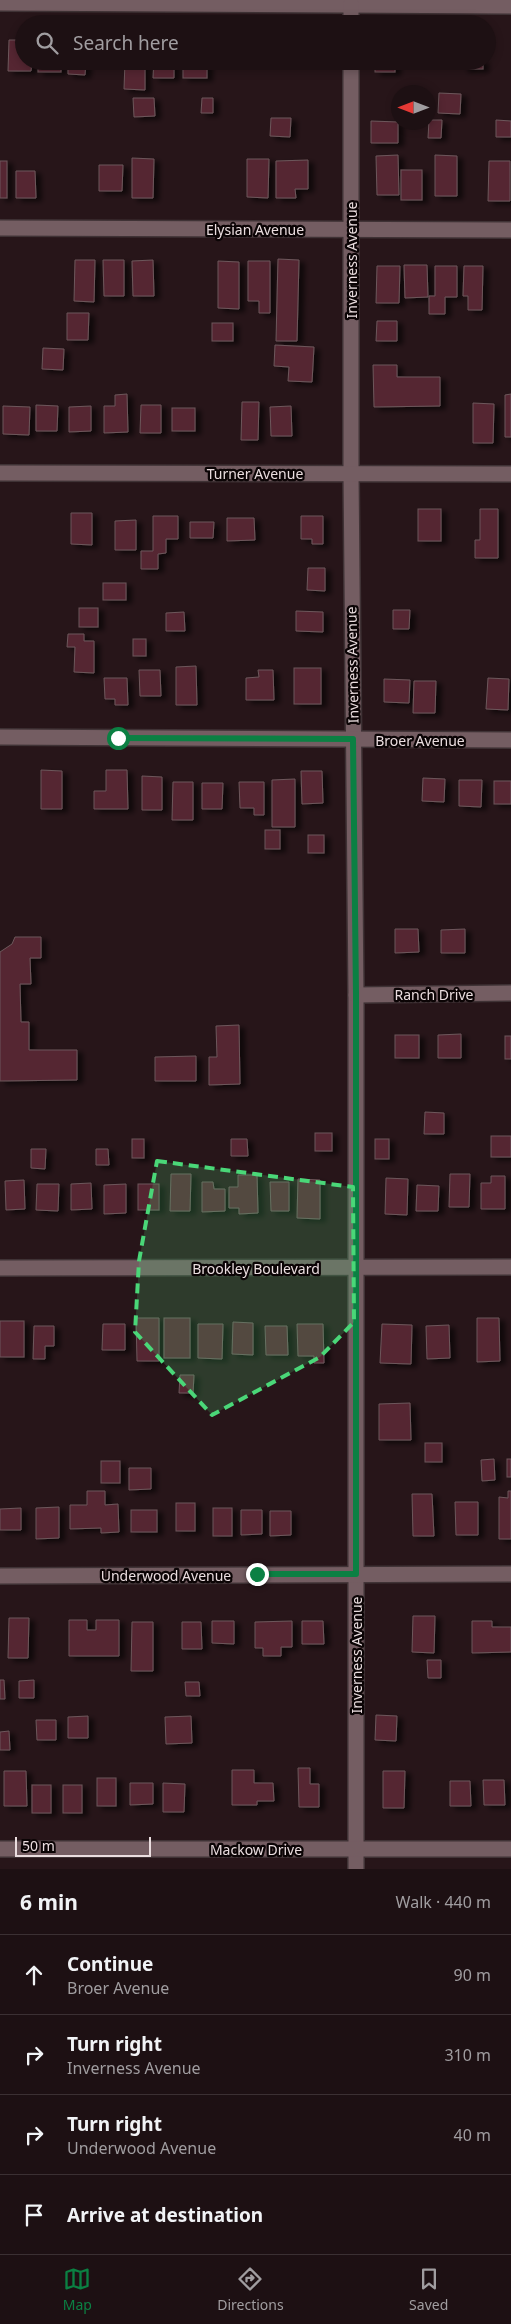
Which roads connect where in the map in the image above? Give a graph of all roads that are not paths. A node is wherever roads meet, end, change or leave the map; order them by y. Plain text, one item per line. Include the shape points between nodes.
1 (0, 3) edge
2 (351, 4) junction
3 (511, 6) edge
4 (351, 15) edge
5 (351, 70) edge
6 (0, 228) edge
7 (351, 230) junction
8 (511, 230) edge
9 (0, 473) edge
10 (351, 473) junction
11 (511, 474) edge
12 (0, 737) edge
13 (353, 739) junction
14 (511, 740) edge
15 (511, 993) edge
16 (356, 994) junction
17 (511, 1267) edge
18 (0, 1268) edge
19 (357, 1268) junction
20 (356, 1574) junction
21 (511, 1574) edge
22 (0, 1576) edge
23 (0, 1849) edge
24 (356, 1849) junction
25 (511, 1849) edge
26 (356, 1869) edge

1 - 2 street
2 - 3 street
2 - 4 street
5 - 7 street, Inverness Avenue
6 - 7 street, Elysian Avenue
7 - 8 street, Elysian Avenue
7 - 10 street, Inverness Avenue
9 - 10 street, Turner Avenue
10 - 11 street, Turner Avenue
10 - 13 street, Inverness Avenue
12 - 13 street, Broer Avenue
13 - 14 street, Broer Avenue
13 - 16 street, Inverness Avenue
15 - 16 street, Ranch Drive
16 - 19 street, Inverness Avenue
17 - 19 street, Brookley Boulevard
18 - 19 street, Brookley Boulevard
19 - 20 street, Inverness Avenue
20 - 21 street, Underwood Avenue
20 - 22 street, Underwood Avenue
20 - 24 street, Inverness Avenue
23 - 24 street, Mackow Drive
24 - 25 street, Mackow Drive
24 - 26 street, Inverness Avenue

